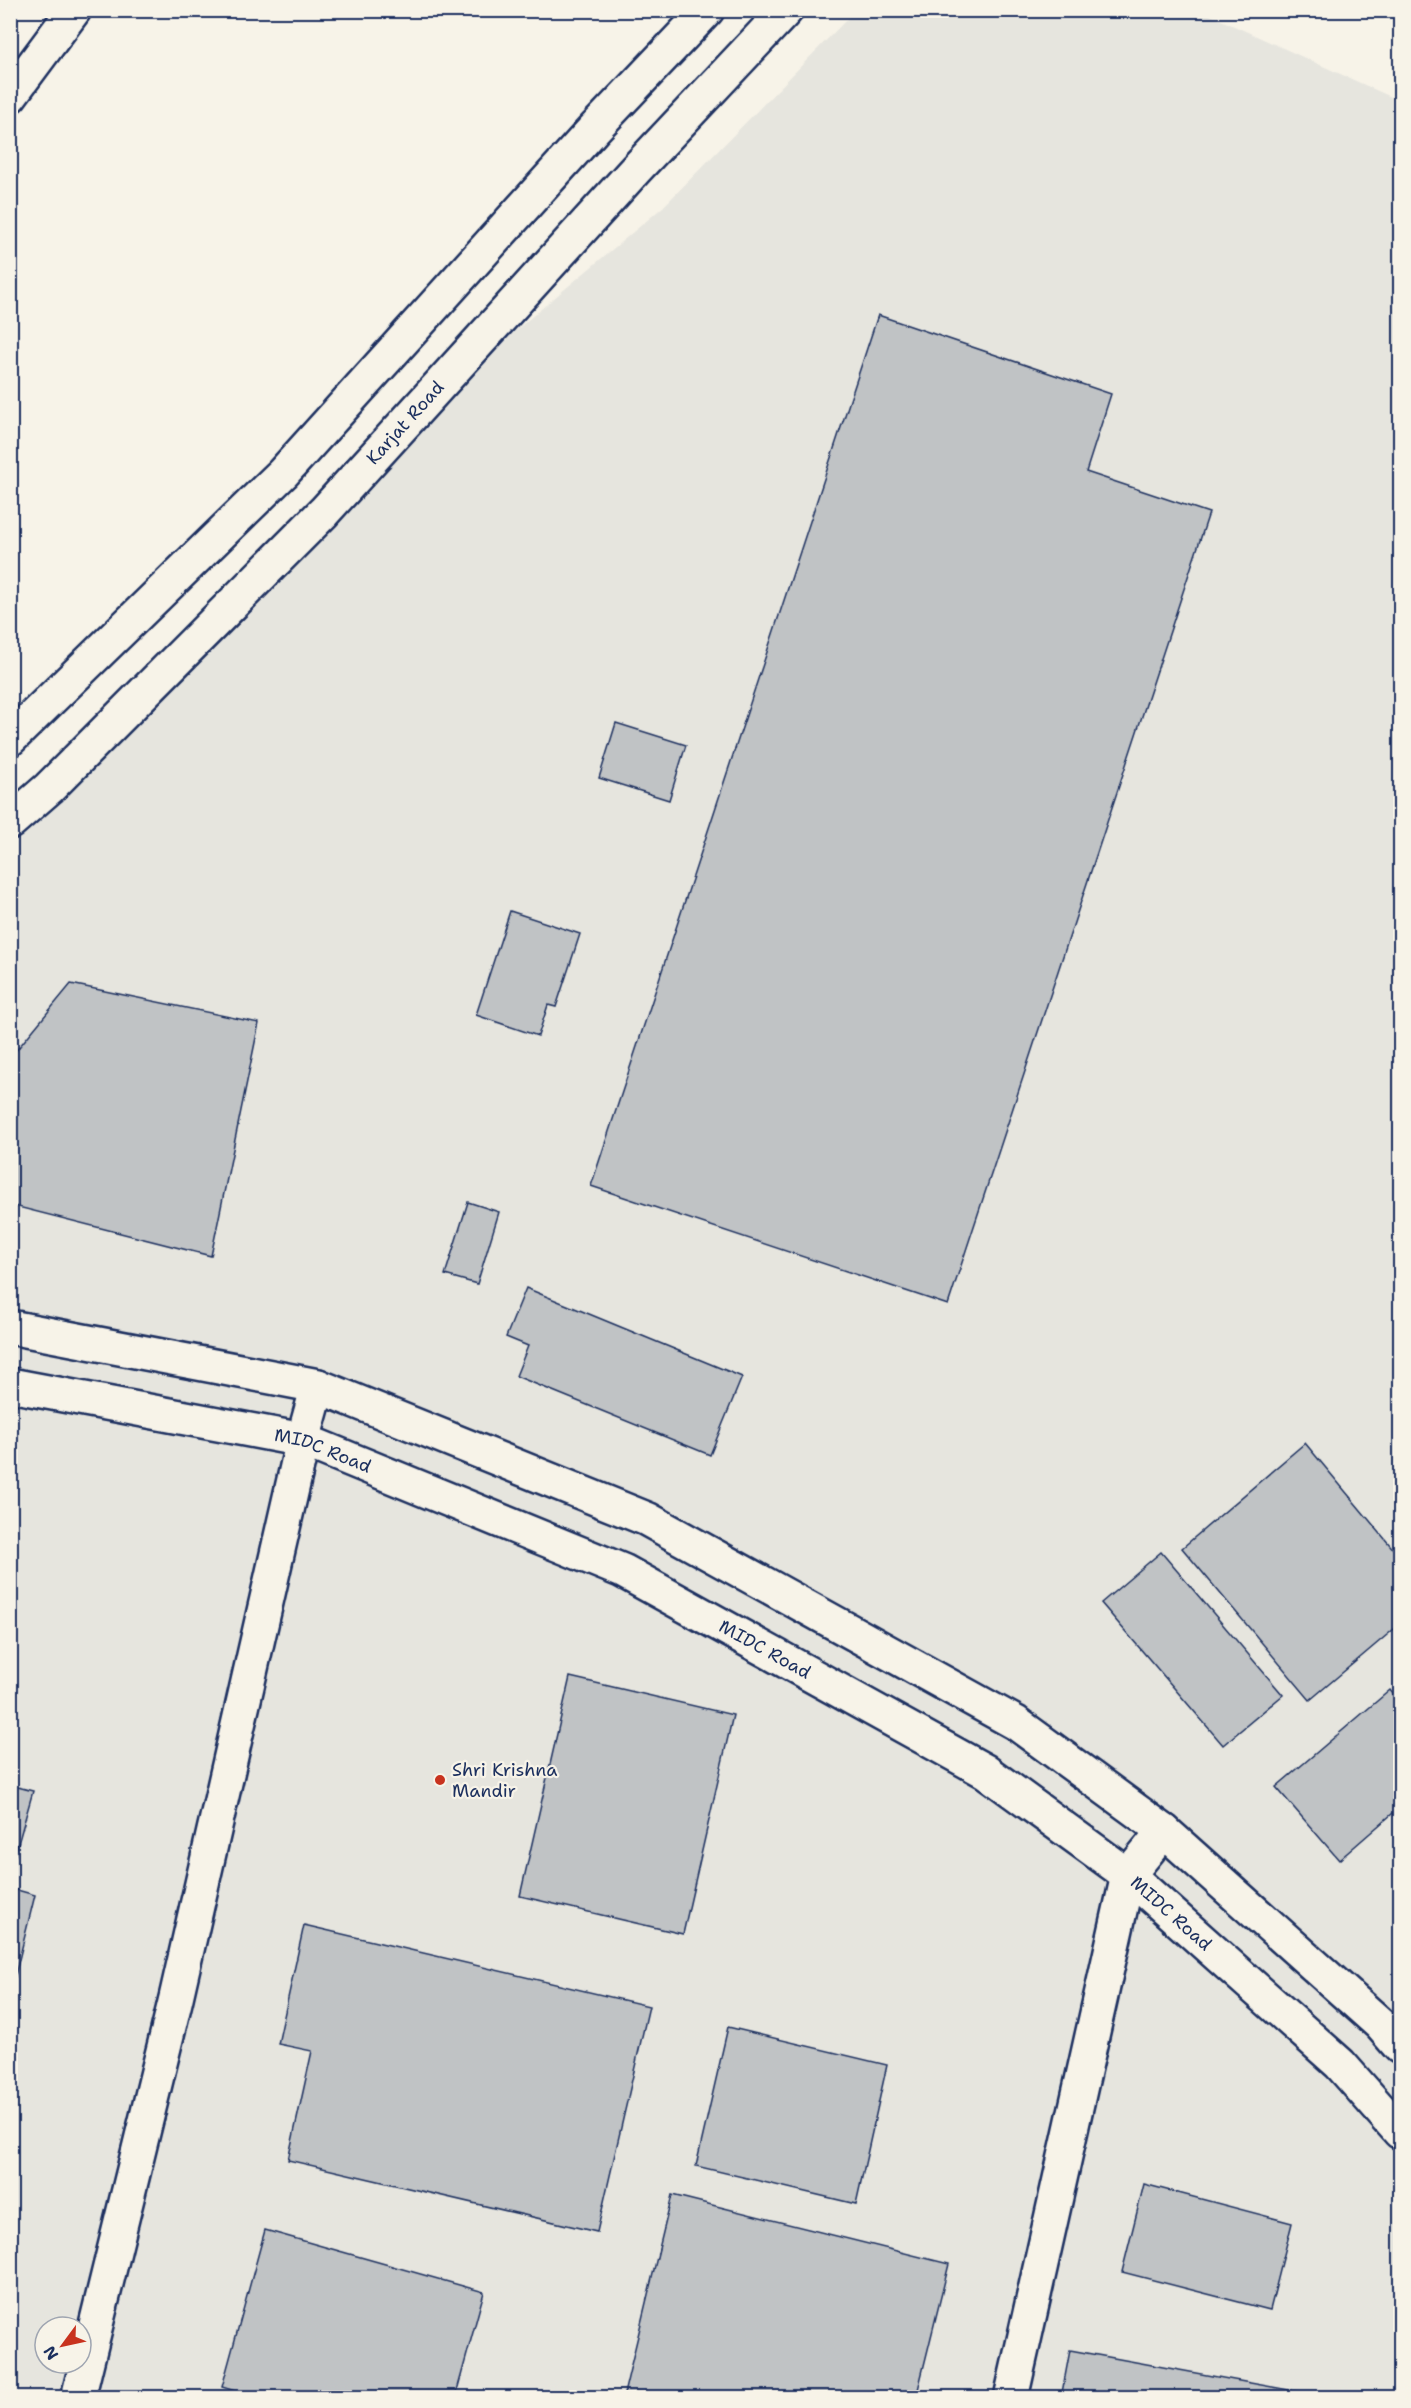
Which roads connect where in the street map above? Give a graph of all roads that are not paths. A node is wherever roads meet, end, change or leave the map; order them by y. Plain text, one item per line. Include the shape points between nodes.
1 (74, 10) edge
2 (707, 10) edge
3 (786, 10) edge
4 (10, 96) edge
5 (10, 739) edge
6 (10, 822) edge
7 (10, 1327) edge
8 (10, 1385) edge
9 (318, 1386) junction
10 (303, 1440) junction
11 (1164, 1831) junction
12 (1128, 1875) junction
13 (1401, 2047) edge
14 (1401, 2132) edge
15 (78, 2397) edge
16 (1011, 2397) edge

1 - 4 main road
2 - 5 main road via 283,473
3 - 6 main road, Karjat Road via 324,512 49,788
7 - 9 main road
8 - 10 main road, MIDC Road
9 - 10 main road
9 - 11 main road via 647,1519 1016,1723
10 - 12 main road, MIDC Road via 623,1571 986,1771
10 - 15 main road via 176,1998
11 - 12 main road
11 - 13 main road
12 - 14 main road, MIDC Road via 1340,2064
12 - 16 main road

